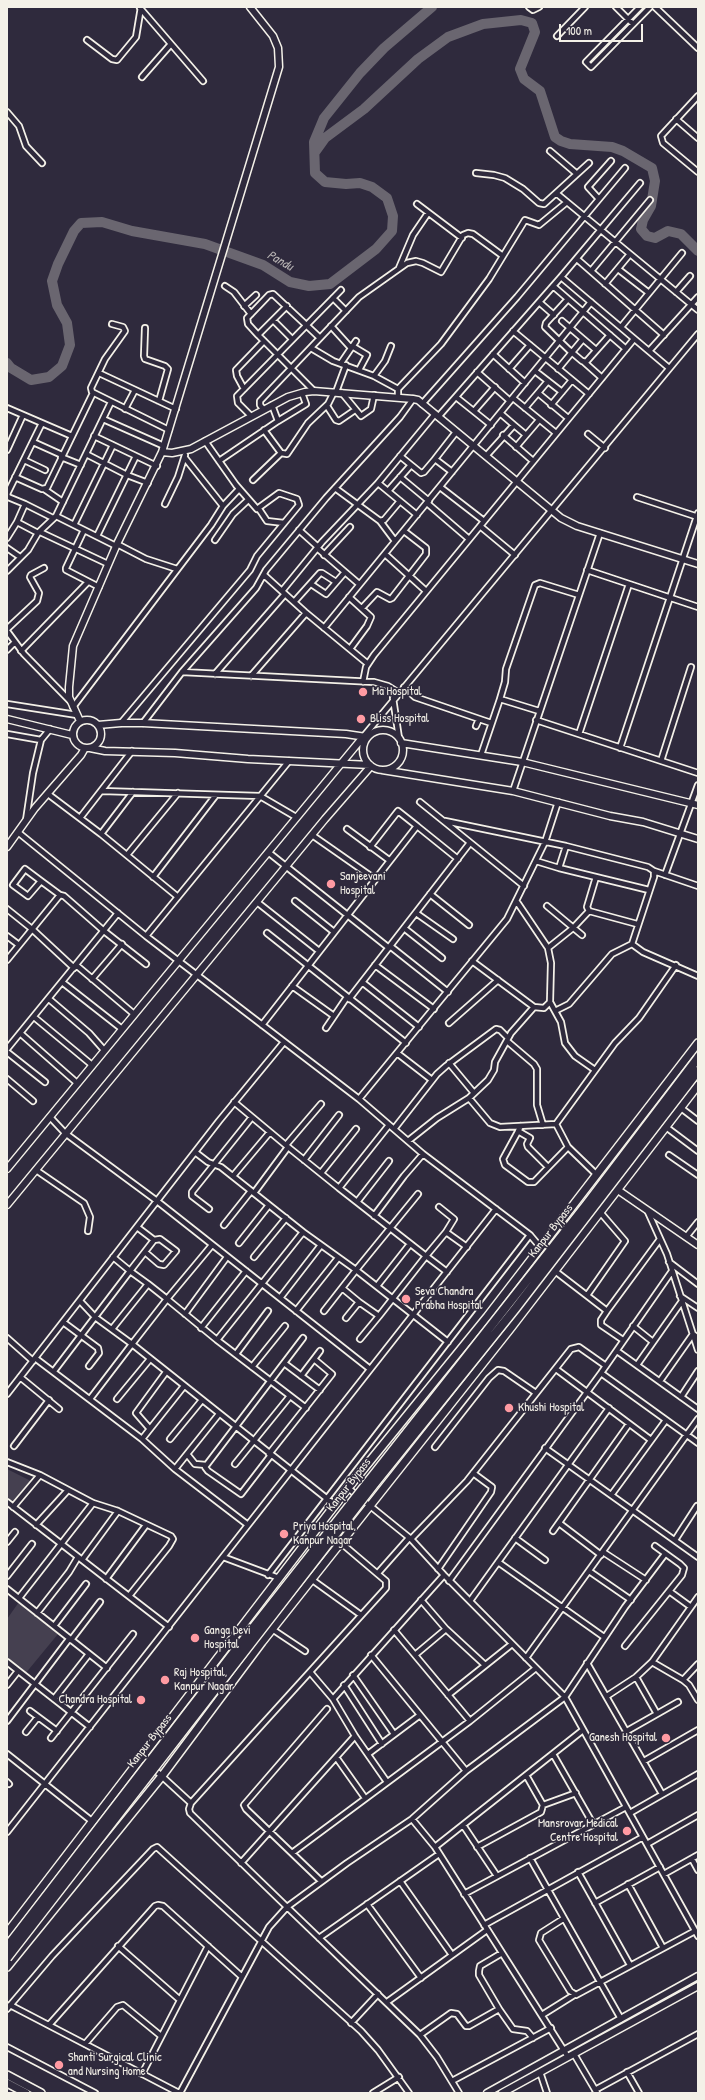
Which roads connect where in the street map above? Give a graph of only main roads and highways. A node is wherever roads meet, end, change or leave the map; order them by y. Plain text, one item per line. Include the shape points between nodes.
1 (698, 1043) edge
2 (698, 1058) edge
3 (698, 1071) edge
4 (698, 1087) edge
5 (7, 1932) edge
6 (7, 1947) edge
7 (7, 1958) edge
8 (7, 1968) edge
9 (7, 2075) edge
10 (7, 2083) edge
11 (17, 2088) edge
12 (26, 2093) edge
13 (41, 2093) edge

1 - 5 main road via 541,1248 348,1488
2 - 6 highway, Kanpur Bypass, bridge via 573,1222 251,1629
3 - 7 highway, Kanpur Bypass, bridge
4 - 8 main road via 556,1271 368,1505 162,1776
9 - 11 main road
10 - 11 main road
11 - 12 main road
11 - 13 main road

